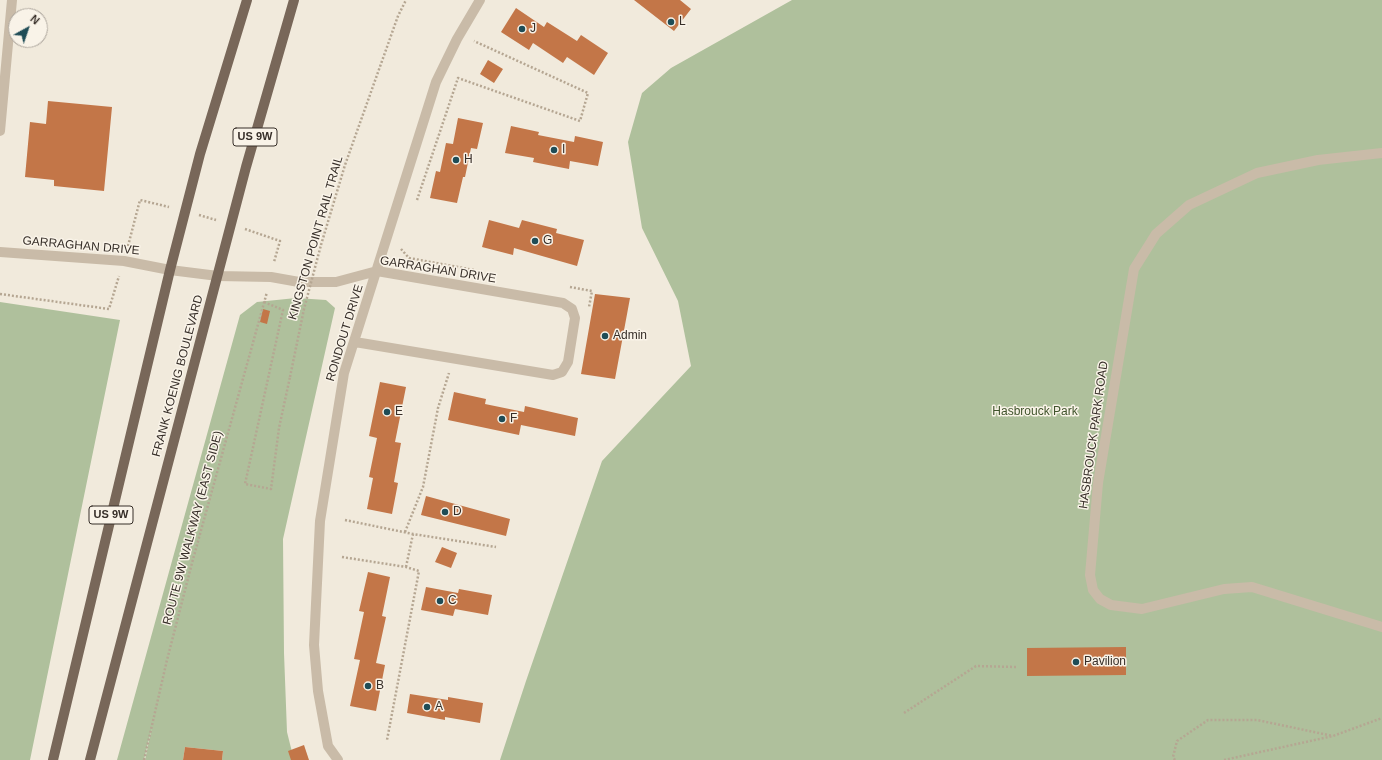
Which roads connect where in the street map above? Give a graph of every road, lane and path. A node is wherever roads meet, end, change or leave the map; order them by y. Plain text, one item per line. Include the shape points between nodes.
1 (12, 0) edge
2 (247, 0) edge
3 (294, 0) edge
4 (406, 0) edge
5 (480, 0) edge
6 (476, 34) dead end
7 (0, 131) edge
8 (1382, 153) edge
9 (416, 205) dead end
10 (403, 242) dead end
11 (0, 252) edge
12 (170, 270) junction
13 (478, 270) dead end
14 (378, 271) junction
15 (218, 276) junction
16 (570, 287) dead end
17 (0, 294) edge
18 (109, 309) dead end
19 (588, 310) dead end
20 (355, 342) junction
21 (449, 372) dead end
22 (271, 489) joint
23 (345, 520) dead end
24 (405, 532) junction
25 (413, 534) junction
26 (496, 547) dead end
27 (342, 557) dead end
28 (406, 567) junction
29 (1382, 627) edge
30 (1016, 667) dead end
31 (904, 713) dead end
32 (1382, 718) edge
33 (1333, 736) junction
34 (387, 740) dead end
35 (53, 760) edge
36 (90, 760) edge
37 (144, 760) edge
38 (338, 760) edge
39 (1175, 760) edge
40 (1224, 760) edge

1 - 7 street
2 - 12 main road, US 9W via 200,154
3 - 15 main road, FRANK KOENIG BOULEVARD / US 9W
4 - 22 path, KINGSTON POINT RAIL TRAIL, bridge via 345,165 321,245 304,309 279,428
5 - 14 street, RONDOUT DRIVE via 436,82
6 - 9 path via 473,41 588,93 580,121 458,78
8 - 29 street, HASBROUCK PARK ROAD via 1318,160 1257,173 1189,205 1156,234 1134,269 1098,483 1090,575 1093,590 1100,599 1111,604 1142,609 1224,589 1252,587
10 - 13 path via 401,250 409,258
11 - 12 street, GARRAGHAN DRIVE via 124,261
12 - 15 street, GARRAGHAN DRIVE
12 - 35 main road, US 9W
14 - 15 street, GARRAGHAN DRIVE via 336,282
14 - 20 street, RONDOUT DRIVE
14 - 20 street, GARRAGHAN DRIVE via 563,303 572,309 575,318 568,362 562,372 553,375
15 - 36 main road, FRANK KOENIG BOULEVARD / US 9W
16 - 19 path via 592,291
17 - 18 path
20 - 38 street, RONDOUT DRIVE via 344,373 320,521 314,645 318,691 328,746
21 - 24 path via 438,408 423,487
22 - 37 path, ROUTE 9W WALKWAY (EAST SIDE) via 245,484 283,310 264,302 188,578
23 - 24 path
24 - 25 path
25 - 26 path
25 - 28 path
27 - 28 path
28 - 34 path via 418,571
30 - 31 path via 976,666
32 - 33 path
33 - 39 path via 1257,720 1208,720 1178,741 1173,757
33 - 40 path

